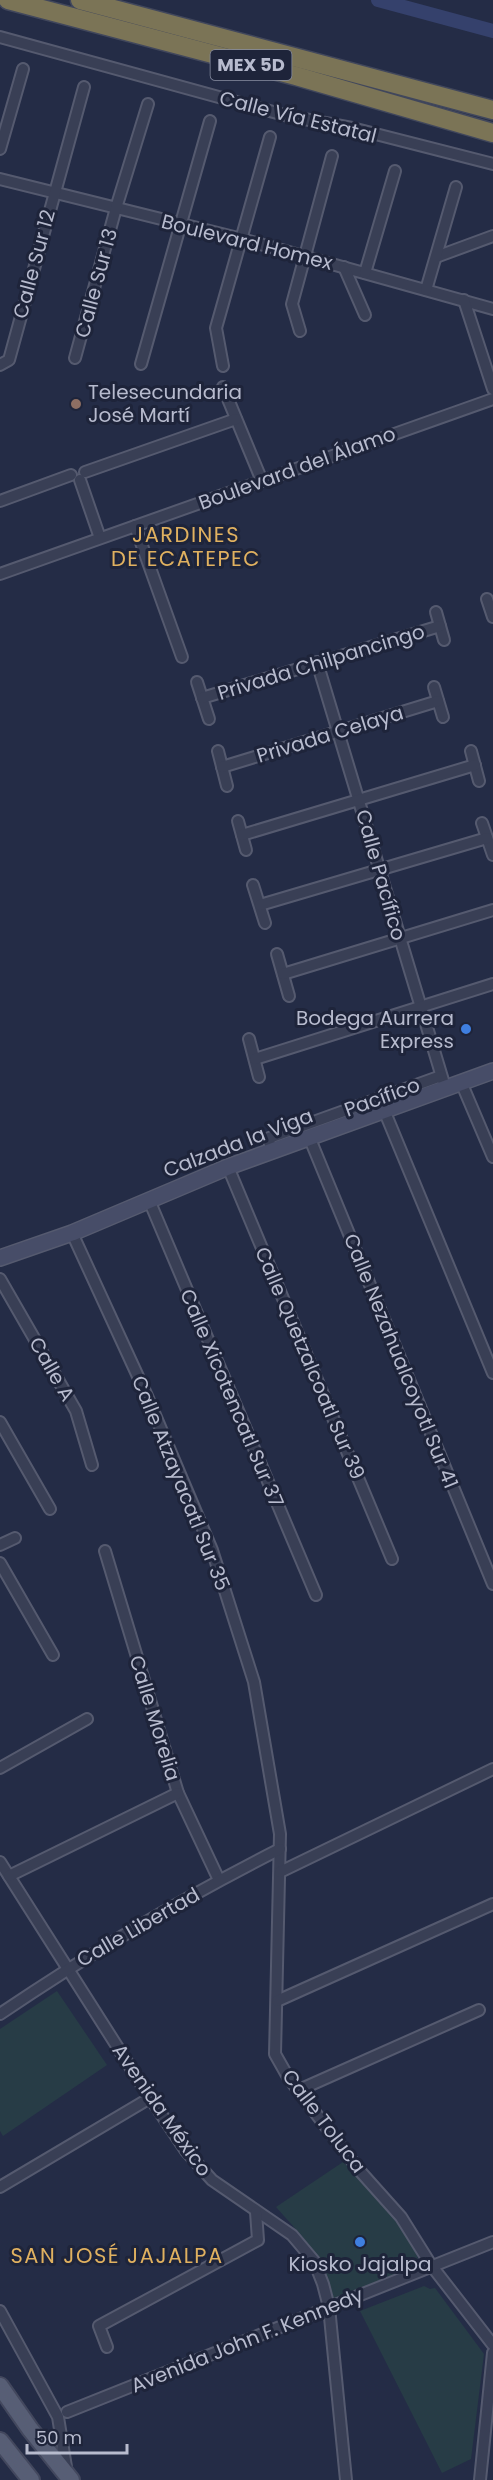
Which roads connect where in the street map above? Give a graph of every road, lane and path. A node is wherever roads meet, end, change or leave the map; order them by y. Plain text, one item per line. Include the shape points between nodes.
1 (8, 0) edge
2 (80, 0) edge
3 (0, 37) edge
4 (23, 69) dead end
5 (84, 87) dead end
6 (148, 104) dead end
7 (493, 110) edge
8 (210, 121) dead end
9 (493, 133) edge
10 (270, 137) dead end
11 (0, 149) edge
12 (332, 156) dead end
13 (493, 165) edge
14 (395, 171) dead end
15 (0, 178) edge
16 (456, 187) dead end
17 (53, 193) junction
18 (116, 208) junction
19 (180, 225) junction
20 (493, 236) edge
21 (242, 239) junction
22 (305, 257) junction
23 (436, 257) junction
24 (344, 267) junction
25 (364, 273) junction
26 (426, 290) junction
27 (464, 300) junction
28 (493, 309) edge
29 (365, 315) dead end
30 (300, 331) dead end
31 (75, 358) dead end
32 (141, 364) dead end
33 (0, 365) edge
34 (223, 366) dead end
35 (223, 387) dead end
36 (493, 388) edge
37 (493, 399) edge
38 (236, 419) junction
39 (78, 476) junction
40 (262, 481) junction
41 (0, 501) edge
42 (135, 526) junction
43 (100, 538) junction
44 (0, 574) edge
45 (488, 599) dead end
46 (436, 612) dead end
47 (493, 614) edge
48 (440, 626) junction
49 (444, 640) dead end
50 (182, 657) dead end
51 (317, 662) junction
52 (197, 682) dead end
53 (434, 687) dead end
54 (202, 698) junction
55 (438, 701) junction
56 (443, 717) dead end
57 (209, 719) dead end
58 (338, 730) junction
59 (218, 751) dead end
60 (471, 751) dead end
61 (475, 765) junction
62 (222, 767) junction
63 (479, 781) dead end
64 (227, 786) dead end
65 (359, 801) junction
66 (238, 821) dead end
67 (482, 823) dead end
68 (242, 835) junction
69 (487, 838) junction
70 (246, 850) dead end
71 (493, 855) edge
72 (380, 868) junction
73 (253, 885) dead end
74 (260, 906) junction
75 (493, 910) edge
76 (265, 923) dead end
77 (400, 939) junction
78 (277, 954) dead end
79 (283, 974) junction
80 (493, 984) edge
81 (289, 996) dead end
82 (420, 1007) junction
83 (249, 1039) dead end
84 (255, 1059) junction
85 (493, 1071) edge
86 (259, 1077) dead end
87 (443, 1081) junction
88 (461, 1082) junction
89 (384, 1110) junction
90 (310, 1138) junction
91 (272, 1152) junction
92 (493, 1157) edge
93 (228, 1167) junction
94 (149, 1200) junction
95 (72, 1233) junction
96 (0, 1258) edge
97 (0, 1279) edge
98 (493, 1373) edge
99 (0, 1422) edge
100 (92, 1465) dead end
101 (50, 1509) dead end
102 (15, 1538) dead end
103 (0, 1545) edge
104 (105, 1551) dead end
105 (392, 1559) dead end
106 (0, 1563) edge
107 (493, 1584) edge
108 (316, 1595) dead end
109 (53, 1655) dead end
110 (87, 1719) dead end
111 (0, 1768) edge
112 (493, 1769) edge
113 (178, 1793) junction
114 (280, 1849) junction
115 (0, 1862) edge
116 (280, 1872) junction
117 (9, 1876) junction
118 (219, 1880) junction
119 (493, 1904) edge
120 (67, 1968) junction
121 (277, 2001) junction
122 (479, 2010) dead end
123 (0, 2014) edge
124 (299, 2090) junction
125 (150, 2098) junction
126 (0, 2187) edge
127 (256, 2212) junction
128 (493, 2242) edge
129 (431, 2265) junction
130 (329, 2307) junction
131 (0, 2311) edge
132 (493, 2344) edge
133 (107, 2347) dead end
134 (493, 2353) edge
135 (0, 2386) edge
136 (67, 2412) dead end
137 (2, 2444) edge
138 (69, 2478) edge
139 (31, 2480) edge
140 (346, 2480) edge
141 (480, 2480) edge

1 - 9 highway, MEX 5D
2 - 7 highway, MEX 5D
3 - 13 street, Calle Vía Estatal via 288,116 352,128
4 - 11 street
5 - 17 street, Calle Sur 12
6 - 18 street, Calle Sur 13
8 - 19 street
10 - 21 street
12 - 22 street
14 - 25 street
15 - 17 street, Boulevard Homex
16 - 23 street
17 - 18 street, Boulevard Homex
17 - 33 street, Calle Sur 12 via 9,360
18 - 19 street, Boulevard Homex
18 - 31 street, Calle Sur 13
19 - 21 street, Boulevard Homex
19 - 32 street
20 - 23 street
21 - 22 street, Boulevard Homex
21 - 34 street via 216,328
22 - 24 street, Boulevard Homex
22 - 30 street via 292,304
23 - 26 street
24 - 25 street, Boulevard Homex
24 - 29 street
25 - 26 street, Boulevard Homex
26 - 27 street, Boulevard Homex
27 - 28 street, Boulevard Homex
27 - 36 street
35 - 38 street
37 - 40 street, Boulevard del Álamo
38 - 39 street
38 - 40 street
39 - 41 street
39 - 43 street
40 - 42 street, Boulevard del Álamo
42 - 43 street, Boulevard del Álamo
42 - 50 street
43 - 44 street, Boulevard del Álamo
45 - 47 street
46 - 48 street, Privada Chilpancingo
48 - 49 street, Privada Chilpancingo
48 - 51 street, Privada Chilpancingo
51 - 54 street, Privada Chilpancingo
51 - 58 street, Calle Pacífico
52 - 54 street, Privada Chilpancingo
53 - 55 street
54 - 57 street, Privada Chilpancingo
55 - 56 street
55 - 58 street, Privada Celaya
58 - 62 street, Privada Celaya
58 - 65 street, Calle Pacífico
59 - 62 street
60 - 61 street
61 - 63 street
61 - 65 street
62 - 64 street
65 - 68 street
65 - 72 street, Calle Pacífico
66 - 68 street
67 - 69 street
68 - 70 street
69 - 71 street
69 - 72 street
72 - 74 street
72 - 77 street, Calle Pacífico
73 - 74 street
74 - 76 street
75 - 77 street
77 - 79 street
77 - 82 street, Calle Pacífico
78 - 79 street
79 - 81 street
80 - 82 street
82 - 84 street
82 - 87 street, Calle Pacífico
83 - 84 street
84 - 86 street
85 - 88 main road, Calzada la Viga
87 - 88 main road, Calzada la Viga
87 - 89 main road, Calzada la Viga
87 - 91 street, Pacífico via 269,1138
88 - 92 street
89 - 90 main road, Calzada la Viga
89 - 98 street
90 - 91 main road, Calzada la Viga
90 - 107 street, Calle Nezahualcoyotl Sur 41
91 - 93 main road, Calzada la Viga
93 - 94 main road, Calzada la Viga
93 - 105 street, Calle Quetzalcoatl Sur 39
94 - 95 main road, Calzada la Viga
94 - 108 street, Calle Xicotencatl Sur 37
95 - 96 main road, Calzada la Viga
95 - 114 street, Calle Atzayacatl Sur 35 via 212,1550 254,1682
97 - 100 street, Calle A via 76,1411
99 - 101 street
102 - 103 street
104 - 113 street, Calle Morelia
106 - 109 street
110 - 111 street
112 - 116 street
113 - 117 street
113 - 118 street, Calle Morelia
114 - 116 street, Calle Toluca
114 - 118 street, Calle Libertad
115 - 117 street, Avenida México
116 - 121 street, Calle Toluca
117 - 120 street, Avenida México
118 - 120 street, Calle Libertad
119 - 121 street
120 - 123 street, Calle Libertad
120 - 125 street, Avenida México
121 - 124 street, Calle Toluca via 275,2054
122 - 124 street
124 - 129 street, Calle Toluca via 359,2170 401,2217
125 - 126 street
125 - 127 street, Avenida México via 186,2151 212,2180
127 - 130 street, Avenida México via 292,2235 314,2261
127 - 133 street via 258,2240 99,2326
128 - 129 street, Avenida John F. Kennedy
129 - 130 street, Avenida John F. Kennedy
129 - 132 street, Calle Toluca
130 - 136 street, Avenida John F. Kennedy
130 - 140 street, Avenida México
131 - 138 street via 58,2417
134 - 141 street
135 - 138 main road
137 - 139 main road

